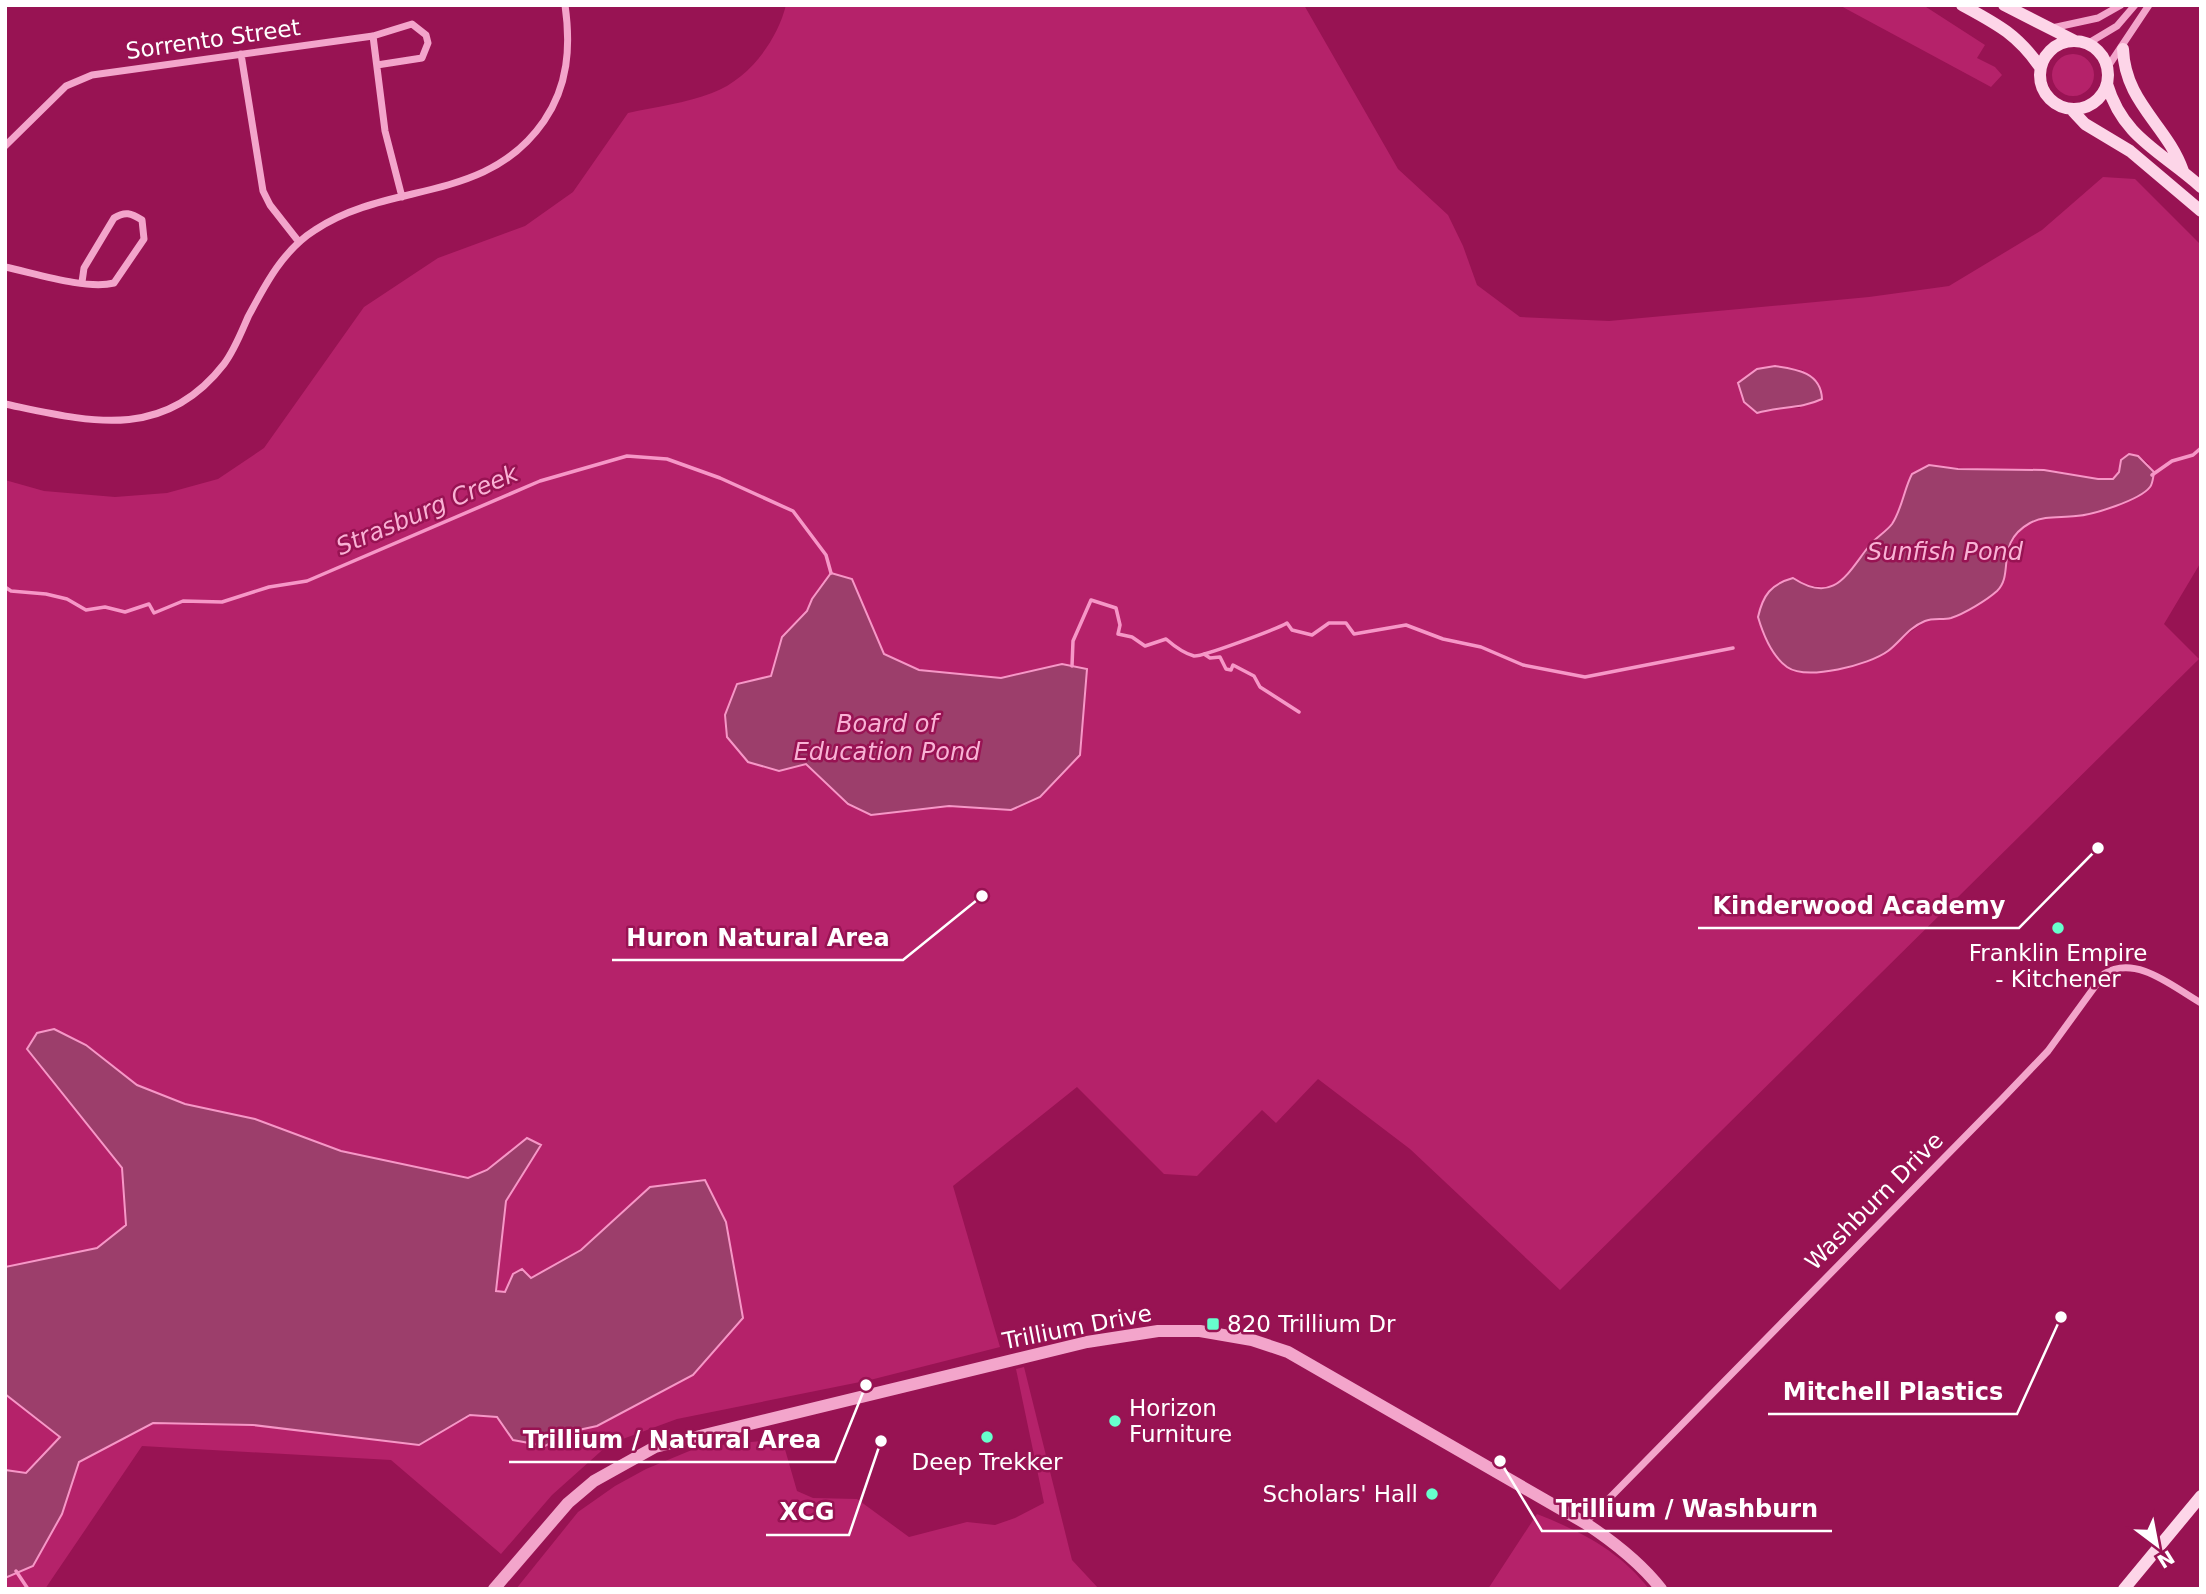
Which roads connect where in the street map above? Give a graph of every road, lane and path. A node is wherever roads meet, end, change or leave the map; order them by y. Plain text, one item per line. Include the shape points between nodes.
1 (565, 5) edge
2 (1962, 5) edge
3 (2004, 5) edge
4 (2121, 5) edge
5 (2135, 5) edge
6 (2149, 5) edge
7 (2051, 28) junction
8 (373, 36) junction
9 (2081, 42) junction
10 (2123, 49) junction
11 (241, 54) junction
12 (377, 65) junction
13 (2040, 67) junction
14 (2107, 68) junction
15 (2107, 84) junction
16 (2071, 109) junction
17 (5, 146) edge
18 (2183, 171) junction
19 (2201, 187) edge
20 (402, 197) junction
21 (2201, 211) edge
22 (299, 243) junction
23 (5, 267) edge
24 (82, 282) junction
25 (5, 404) edge
26 (2201, 1003) edge
27 (2201, 1496) edge
28 (1585, 1523) junction
29 (494, 1589) edge
30 (1661, 1589) edge
31 (2124, 1589) edge

1 - 20 street via 567,65 555,105 532,139 505,163 476,177
2 - 13 main road via 2011,32
3 - 7 main road
4 - 7 street via 2098,18
5 - 9 street via 2117,26
6 - 10 street
7 - 9 main road
8 - 11 street, Sorrento Street
8 - 12 street
8 - 12 street, Sorrento Street via 412,24 426,35 428,43 422,58
9 - 13 main road via 2053,48
9 - 14 main road via 2096,49
10 - 14 street
10 - 18 main road via 2123,62 2138,102 2175,149
11 - 17 street, Sorrento Street via 80,78 52,98
11 - 22 street via 263,191
12 - 20 street via 385,131
13 - 16 main road via 2047,96
14 - 15 main road
15 - 16 main road via 2094,103
15 - 18 main road via 2123,123
16 - 21 main road
18 - 19 main road
20 - 22 street via 331,220
22 - 25 street via 261,293 226,362 178,403 142,418 104,422
23 - 24 street
24 - 24 street via 114,283 144,239 142,220 130,213 114,218 84,268
26 - 28 street, Washburn Drive via 2147,972 2127,966 2104,974 2048,1051 2002,1100
27 - 31 main road
28 - 29 street, Trillium Drive via 1288,1352 1200,1331 1157,1331 1087,1342 655,1447 594,1481 568,1503
28 - 30 street, Trillium Drive via 1630,1556

